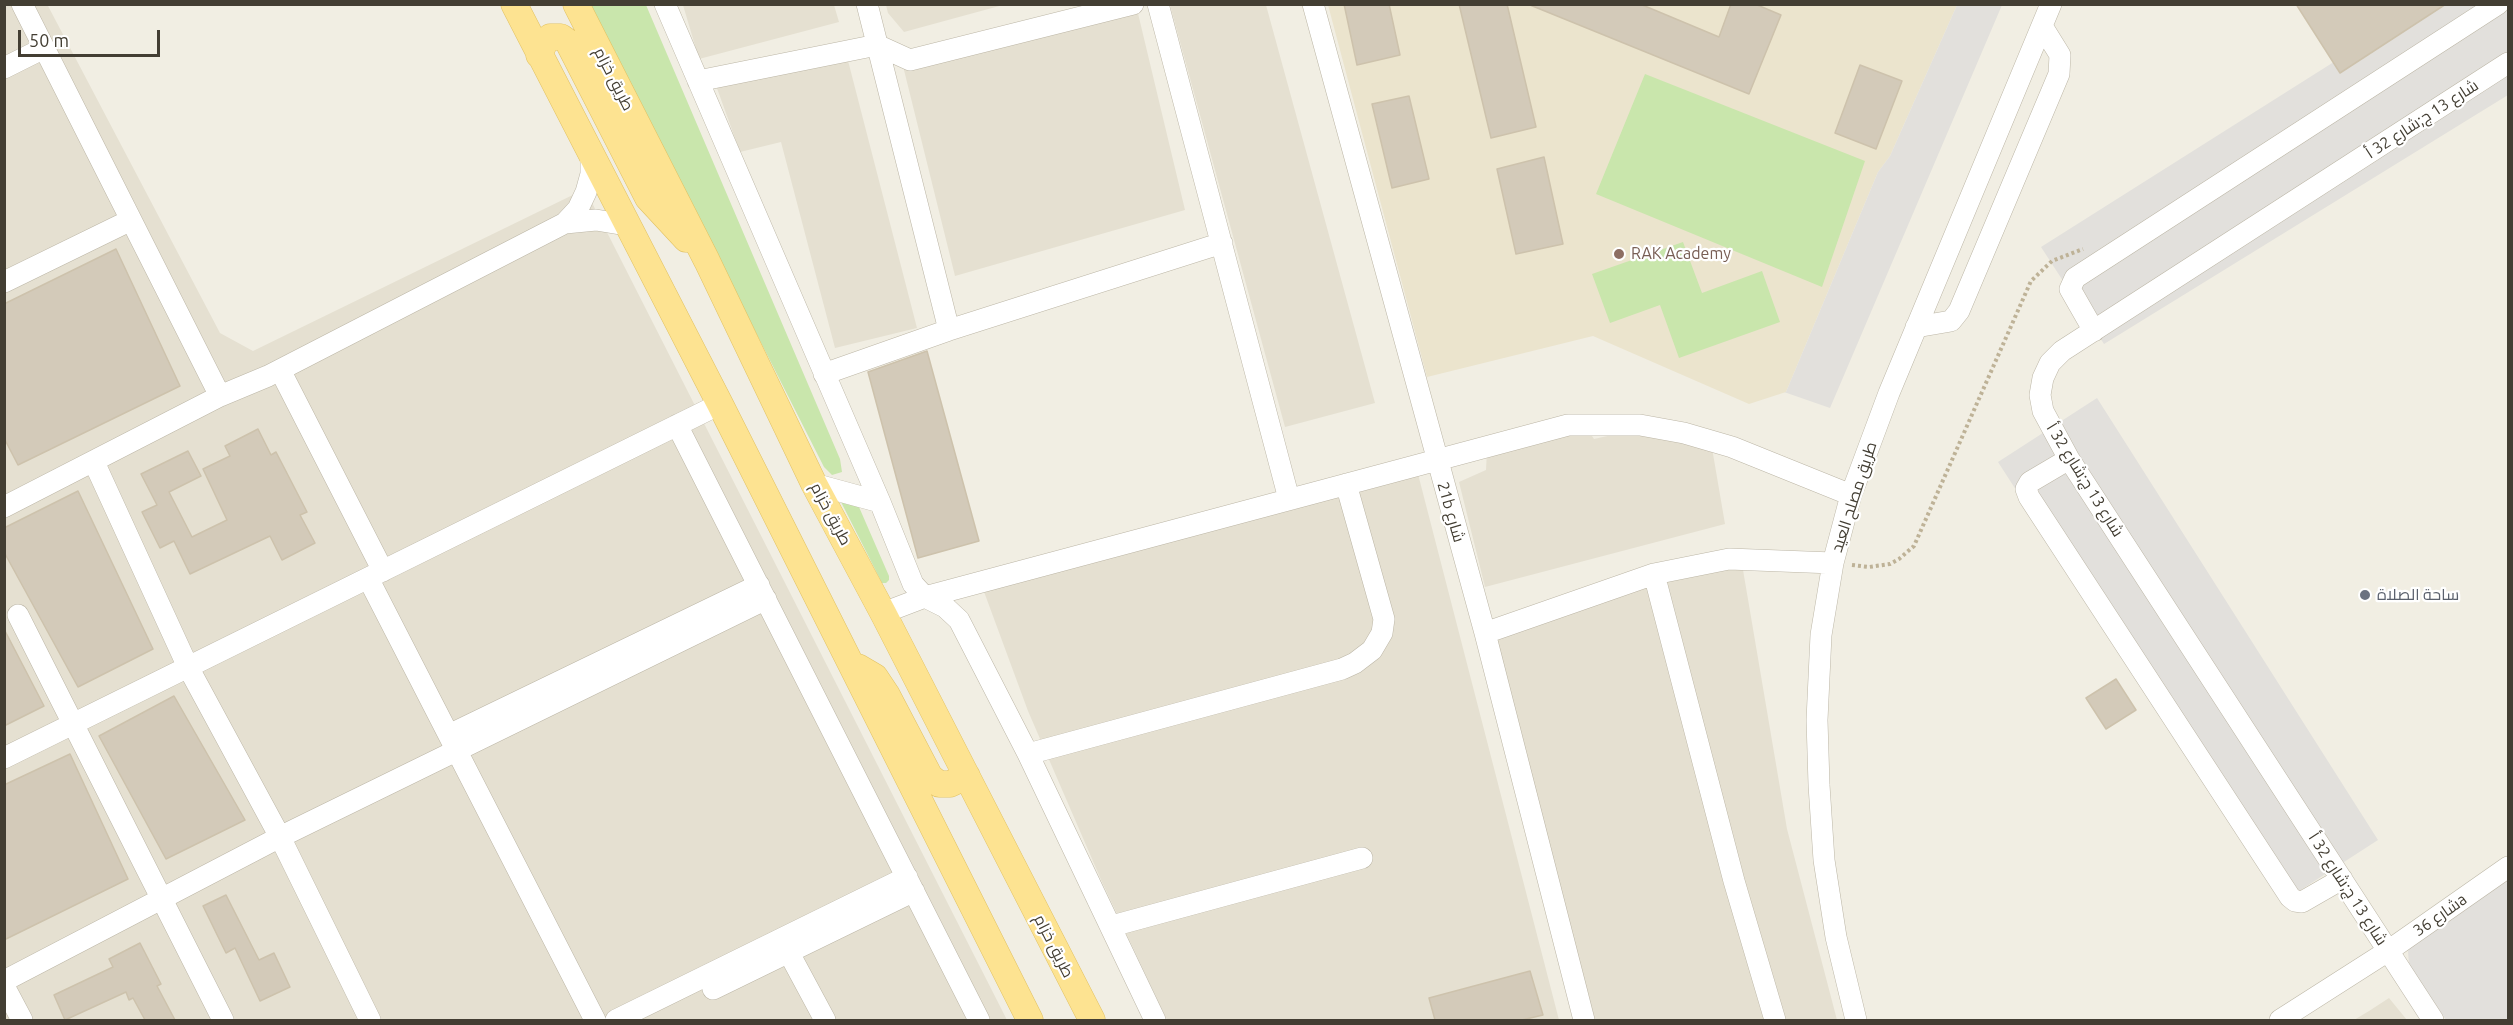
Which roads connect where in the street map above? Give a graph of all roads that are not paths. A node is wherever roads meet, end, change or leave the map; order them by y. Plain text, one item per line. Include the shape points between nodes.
1 (22, 4) edge
2 (514, 4) edge
3 (576, 4) edge
4 (665, 4) edge
5 (867, 4) edge
6 (1132, 4) edge
7 (1158, 4) edge
8 (1313, 4) edge
9 (2051, 4) edge
10 (2498, 4) edge
11 (2042, 26) junction
12 (877, 45) junction
13 (44, 48) junction
14 (539, 55) junction
15 (2508, 63) edge
16 (4, 68) edge
17 (698, 81) junction
18 (591, 155) junction
19 (131, 220) junction
20 (565, 223) junction
21 (626, 225) junction
22 (1222, 243) junction
23 (707, 261) junction
24 (4, 282) edge
25 (1916, 327) junction
26 (949, 330) junction
27 (2094, 331) junction
28 (280, 370) junction
29 (824, 374) junction
30 (220, 396) junction
31 (720, 404) junction
32 (677, 425) junction
33 (2069, 459) junction
34 (1436, 460) junction
35 (94, 462) junction
36 (814, 484) junction
37 (1346, 484) junction
38 (1851, 495) junction
39 (1289, 499) junction
40 (880, 502) junction
41 (4, 507) edge
42 (1833, 563) junction
43 (376, 574) junction
44 (1654, 574) junction
45 (762, 592) junction
46 (925, 597) junction
47 (883, 613) junction
48 (18, 615) dead end
49 (1485, 633) junction
50 (848, 660) junction
51 (188, 667) junction
52 (72, 723) junction
53 (453, 743) junction
54 (1028, 754) junction
55 (4, 758) edge
56 (967, 776) junction
57 (280, 837) junction
58 (1362, 858) dead end
59 (2508, 867) edge
60 (2342, 879) junction
61 (911, 884) junction
62 (162, 899) junction
63 (1112, 926) junction
64 (785, 946) junction
65 (2388, 951) junction
66 (4, 981) edge
67 (4, 986) edge
68 (16, 1019) edge
69 (223, 1020) edge
70 (370, 1020) edge
71 (595, 1020) edge
72 (616, 1020) edge
73 (648, 1020) edge
74 (825, 1020) edge
75 (979, 1020) edge
76 (1030, 1020) edge
77 (1092, 1020) edge
78 (1155, 1020) edge
79 (1584, 1020) edge
80 (1775, 1020) edge
81 (1856, 1020) edge
82 (2280, 1020) edge
83 (2433, 1020) edge

1 - 13 street
2 - 14 main road
3 - 23 main road, طريق خزام
4 - 17 street
5 - 12 street
6 - 12 street via 910,60
7 - 22 street
8 - 34 street, 21b شارع
9 - 11 street, طريق مصلح العيد
10 - 27 street via 2075,278 2070,285 2071,293
11 - 25 street, طريق مصلح العيد
11 - 25 street via 2061,62 2041,117 1959,311 1951,321
12 - 17 street
12 - 26 street
13 - 16 street
13 - 19 street
14 - 18 main road
14 - 23 main road via 550,37 568,42 648,198
15 - 27 street, شارع 13 ج;شارع 32 أ
17 - 29 street
18 - 20 street via 586,192
18 - 21 main road
19 - 24 street
19 - 30 street
20 - 21 street via 596,219
20 - 28 street
21 - 31 main road
22 - 26 street
22 - 39 street
23 - 36 main road, طريق خزام
25 - 38 street, طريق مصلح العيد
26 - 29 street
27 - 33 street, شارع 13 ج;شارع 32 أ via 2062,351 2043,378 2043,411
28 - 30 street
28 - 43 street
29 - 40 street
30 - 35 street
31 - 32 street
31 - 50 main road
32 - 43 street
32 - 45 street
33 - 60 street, شارع 13 ج;شارع 32 أ
33 - 60 street via 2028,486 2026,494 2290,897 2302,902
34 - 37 street
34 - 38 street via 1568,425 1640,425 1732,447
34 - 49 street, 21b شارع
35 - 41 street
35 - 51 street
36 - 40 street
36 - 47 main road, طريق خزام
37 - 39 street
37 - 54 street via 1384,619 1382,633 1372,650 1342,669
38 - 42 street, طريق مصلح العيد
39 - 46 street
40 - 46 street via 913,584
42 - 44 street via 1729,559
42 - 81 street, طريق مصلح العيد via 1821,635 1819,785 1836,937
43 - 51 street
43 - 53 street
44 - 49 street
44 - 80 street via 1734,881
45 - 53 street
45 - 61 street
46 - 47 street
46 - 54 street via 959,620
47 - 56 main road, طريق خزام
48 - 52 street
49 - 79 street, 21b شارع
50 - 56 main road via 875,678 887,695 930,777 939,784 950,784
50 - 76 main road
51 - 52 street
51 - 57 street
52 - 55 street
52 - 62 street
53 - 57 street
53 - 71 street
54 - 63 street
56 - 77 main road, طريق خزام
57 - 62 street
57 - 70 street
58 - 63 street
59 - 65 street, شارع 36a
60 - 65 street, شارع 13 ج;شارع 32 أ
61 - 64 street
61 - 75 street
62 - 66 street
62 - 69 street
63 - 78 street
64 - 72 street
64 - 73 street
64 - 74 street
65 - 82 street, شارع 36a
65 - 83 street, شارع 13 ج;شارع 32 أ
67 - 68 street

